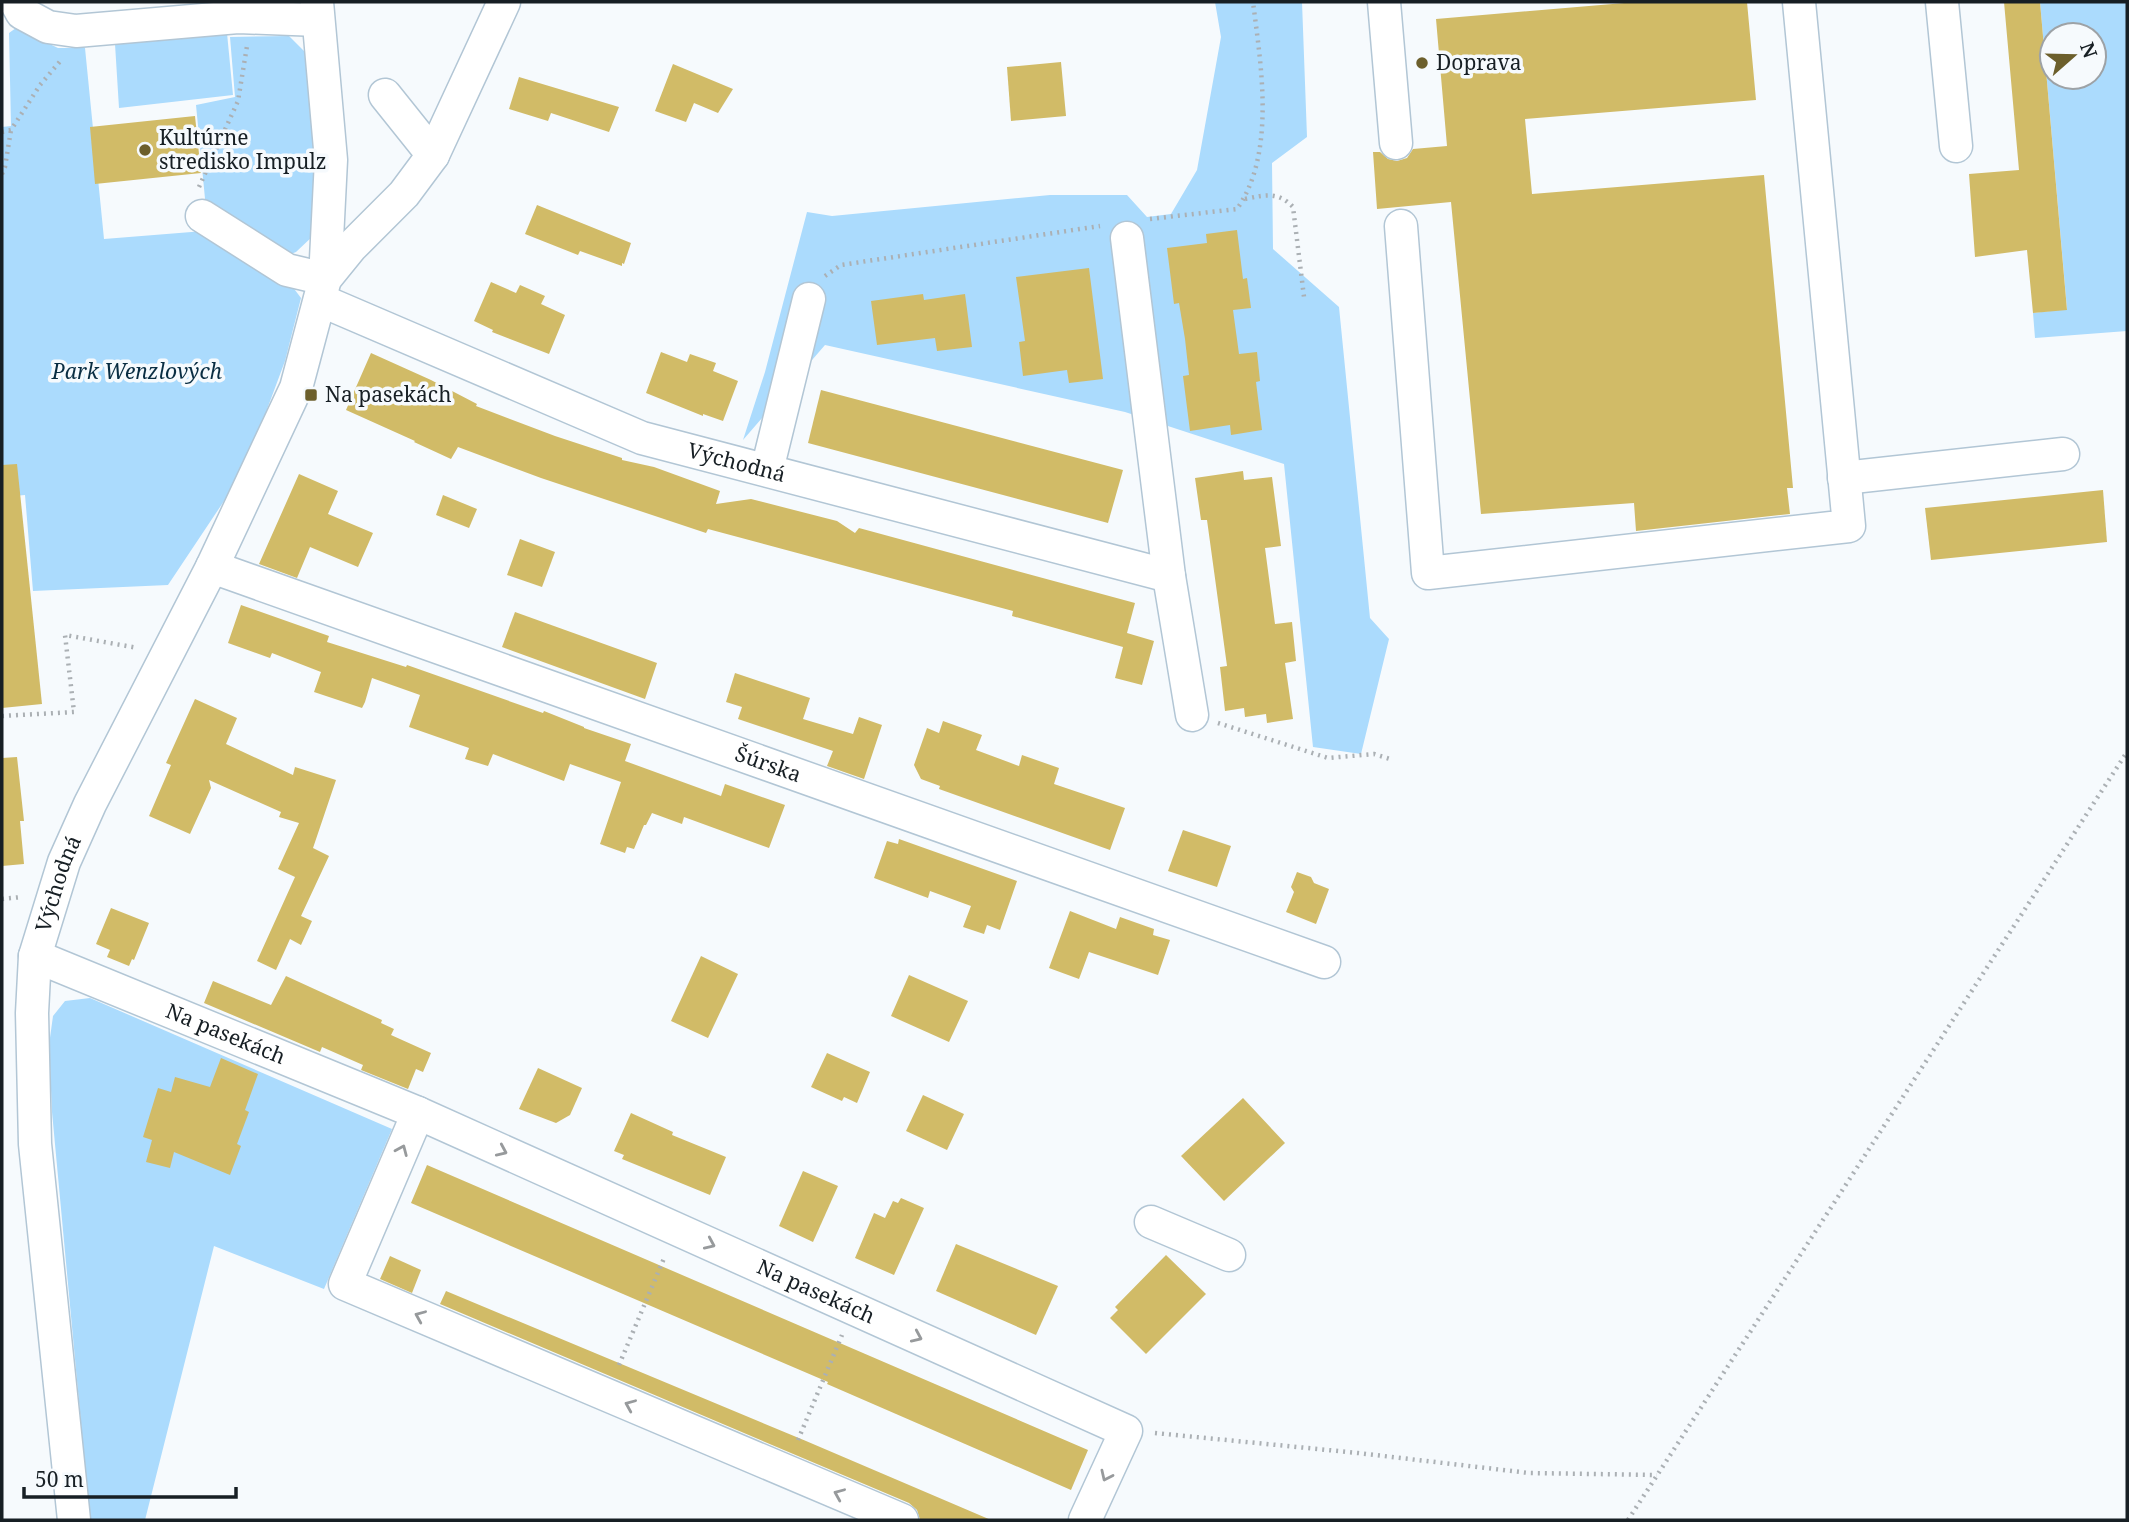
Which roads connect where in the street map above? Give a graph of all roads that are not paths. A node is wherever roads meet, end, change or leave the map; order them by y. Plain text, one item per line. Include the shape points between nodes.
1 (16, 2) edge
2 (504, 2) edge
3 (1384, 2) edge
4 (1799, 2) edge
5 (1942, 2) edge
6 (317, 11) edge
7 (243, 12) edge
8 (385, 95) dead end
9 (1396, 143) dead end
10 (1956, 146) dead end
11 (433, 155) junction
12 (201, 202) road end
13 (1401, 226) dead end
14 (1126, 230) road end
15 (322, 290) junction
16 (809, 299) road end
17 (2063, 454) dead end
18 (767, 470) junction
19 (1844, 478) junction
20 (212, 566) junction
21 (1169, 576) junction
22 (1192, 715) road end
23 (35, 957) junction
24 (1324, 962) dead end
25 (418, 1113) junction
26 (1151, 1222) dead end
27 (1229, 1255) dead end
28 (74, 1520) edge
29 (902, 1520) edge
30 (1085, 1520) edge

1 - 7 street via 22,13 48,27 76,31
2 - 11 street, Východná
3 - 9 street
4 - 19 street
5 - 10 street
6 - 7 street
6 - 15 street via 331,160
8 - 11 street
11 - 15 street, Východná via 404,194 351,247
12 - 15 street via 287,270
13 - 19 street via 1428,573 1849,527
14 - 21 street
15 - 18 street, Východná via 642,438
15 - 20 street, Východná via 296,387
16 - 18 street
17 - 19 street
18 - 21 street, Východná
20 - 23 street, Východná via 64,862
20 - 24 street, Šúrska
21 - 22 street
23 - 25 street, Na pasekách
23 - 28 street, Východná via 35,1144
29 -> 25 street via 345,1284
25 -> 30 street, Na pasekách via 1126,1431
26 - 27 street

